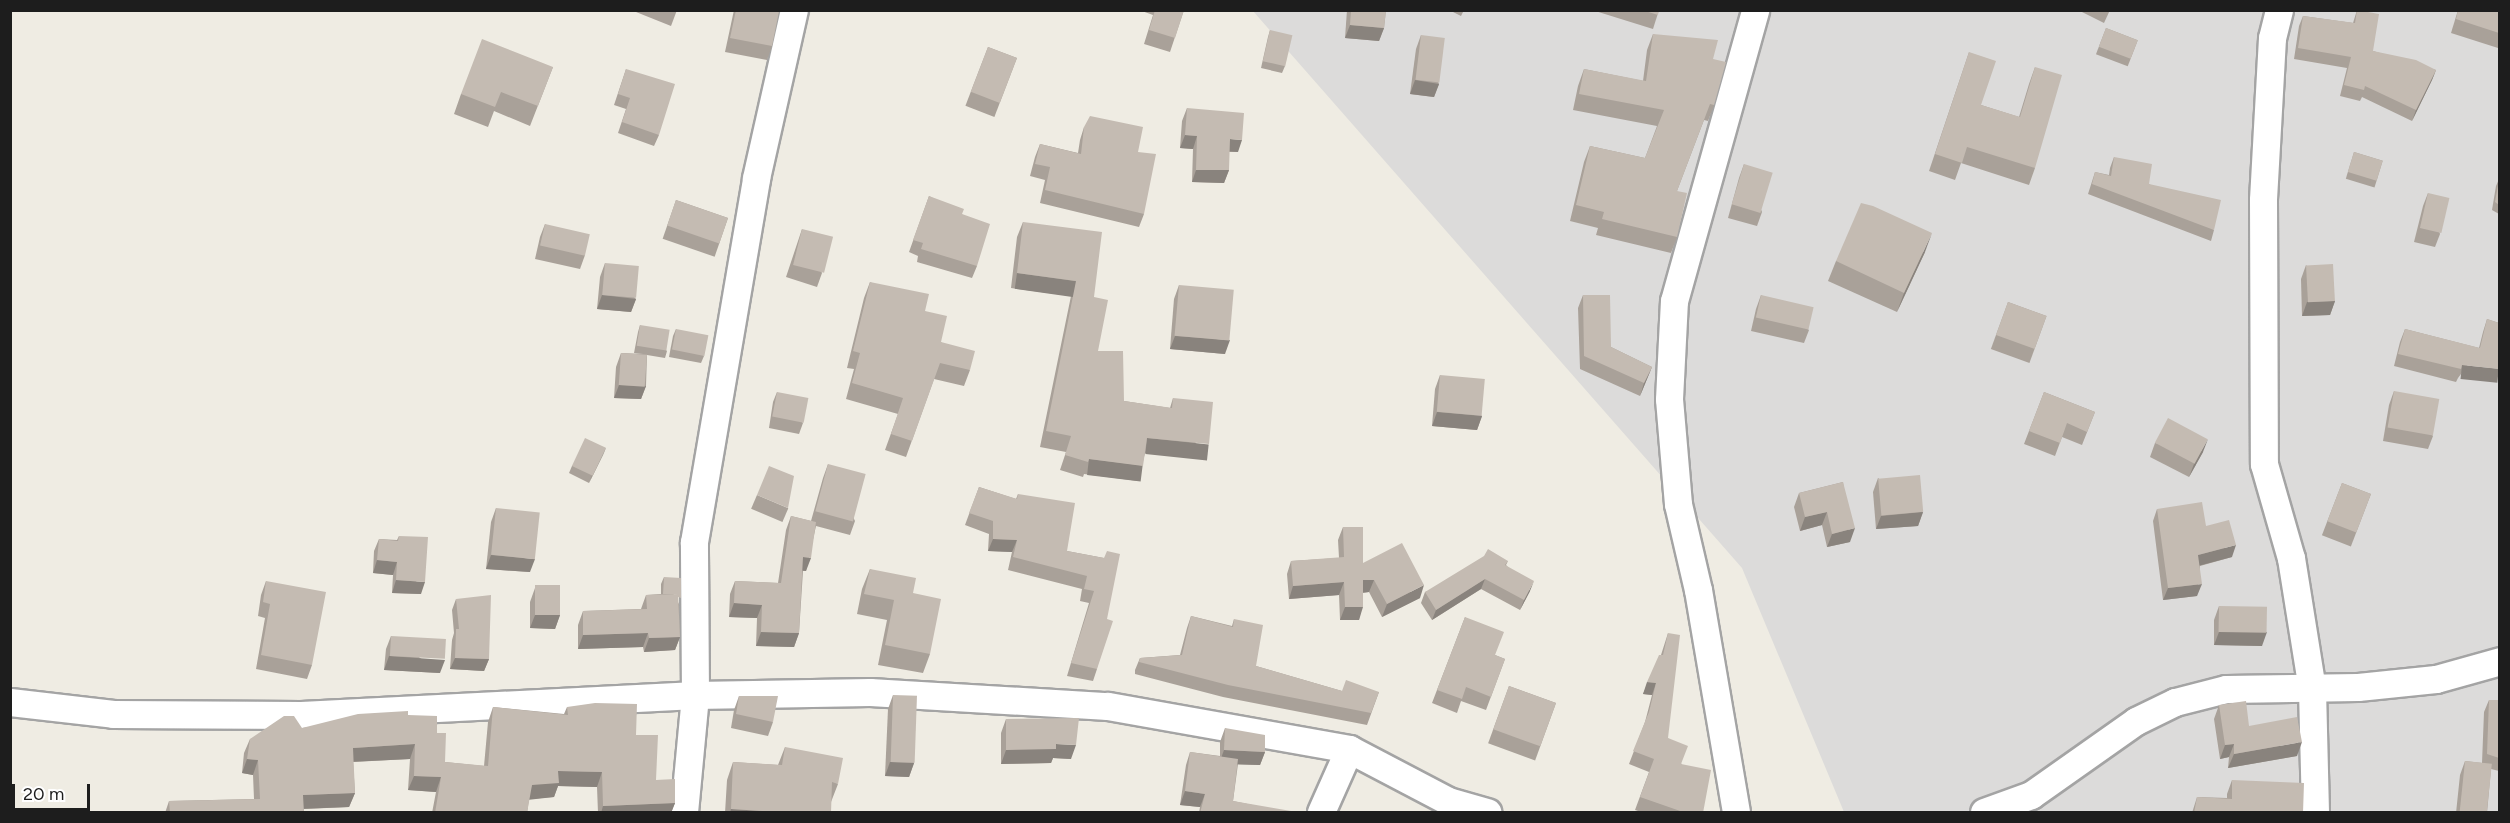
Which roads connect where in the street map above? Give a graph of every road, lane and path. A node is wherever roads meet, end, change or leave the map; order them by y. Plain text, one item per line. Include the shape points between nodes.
1 (794, 10) edge
2 (1755, 10) edge
3 (2278, 10) edge
4 (2499, 661) edge
5 (2312, 689) junction
6 (695, 695) junction
7 (10, 702) edge
8 (1348, 749) junction
9 (684, 813) edge
10 (1321, 813) edge
11 (1486, 813) edge
12 (1736, 813) edge
13 (1984, 813) edge
14 (2315, 813) edge

1 - 6 street via 756,178 694,542
2 - 12 street via 1674,301 1669,399 1678,504 1698,590
3 - 5 street via 2272,38 2263,200 2264,464 2291,558
4 - 5 street via 2436,679
5 - 13 street via 2226,688 2175,702 2136,721 2031,795
5 - 14 street
6 - 7 street via 301,715 113,714
6 - 8 street via 870,692 1108,706
6 - 9 street
8 - 10 street
8 - 11 street via 1448,801

